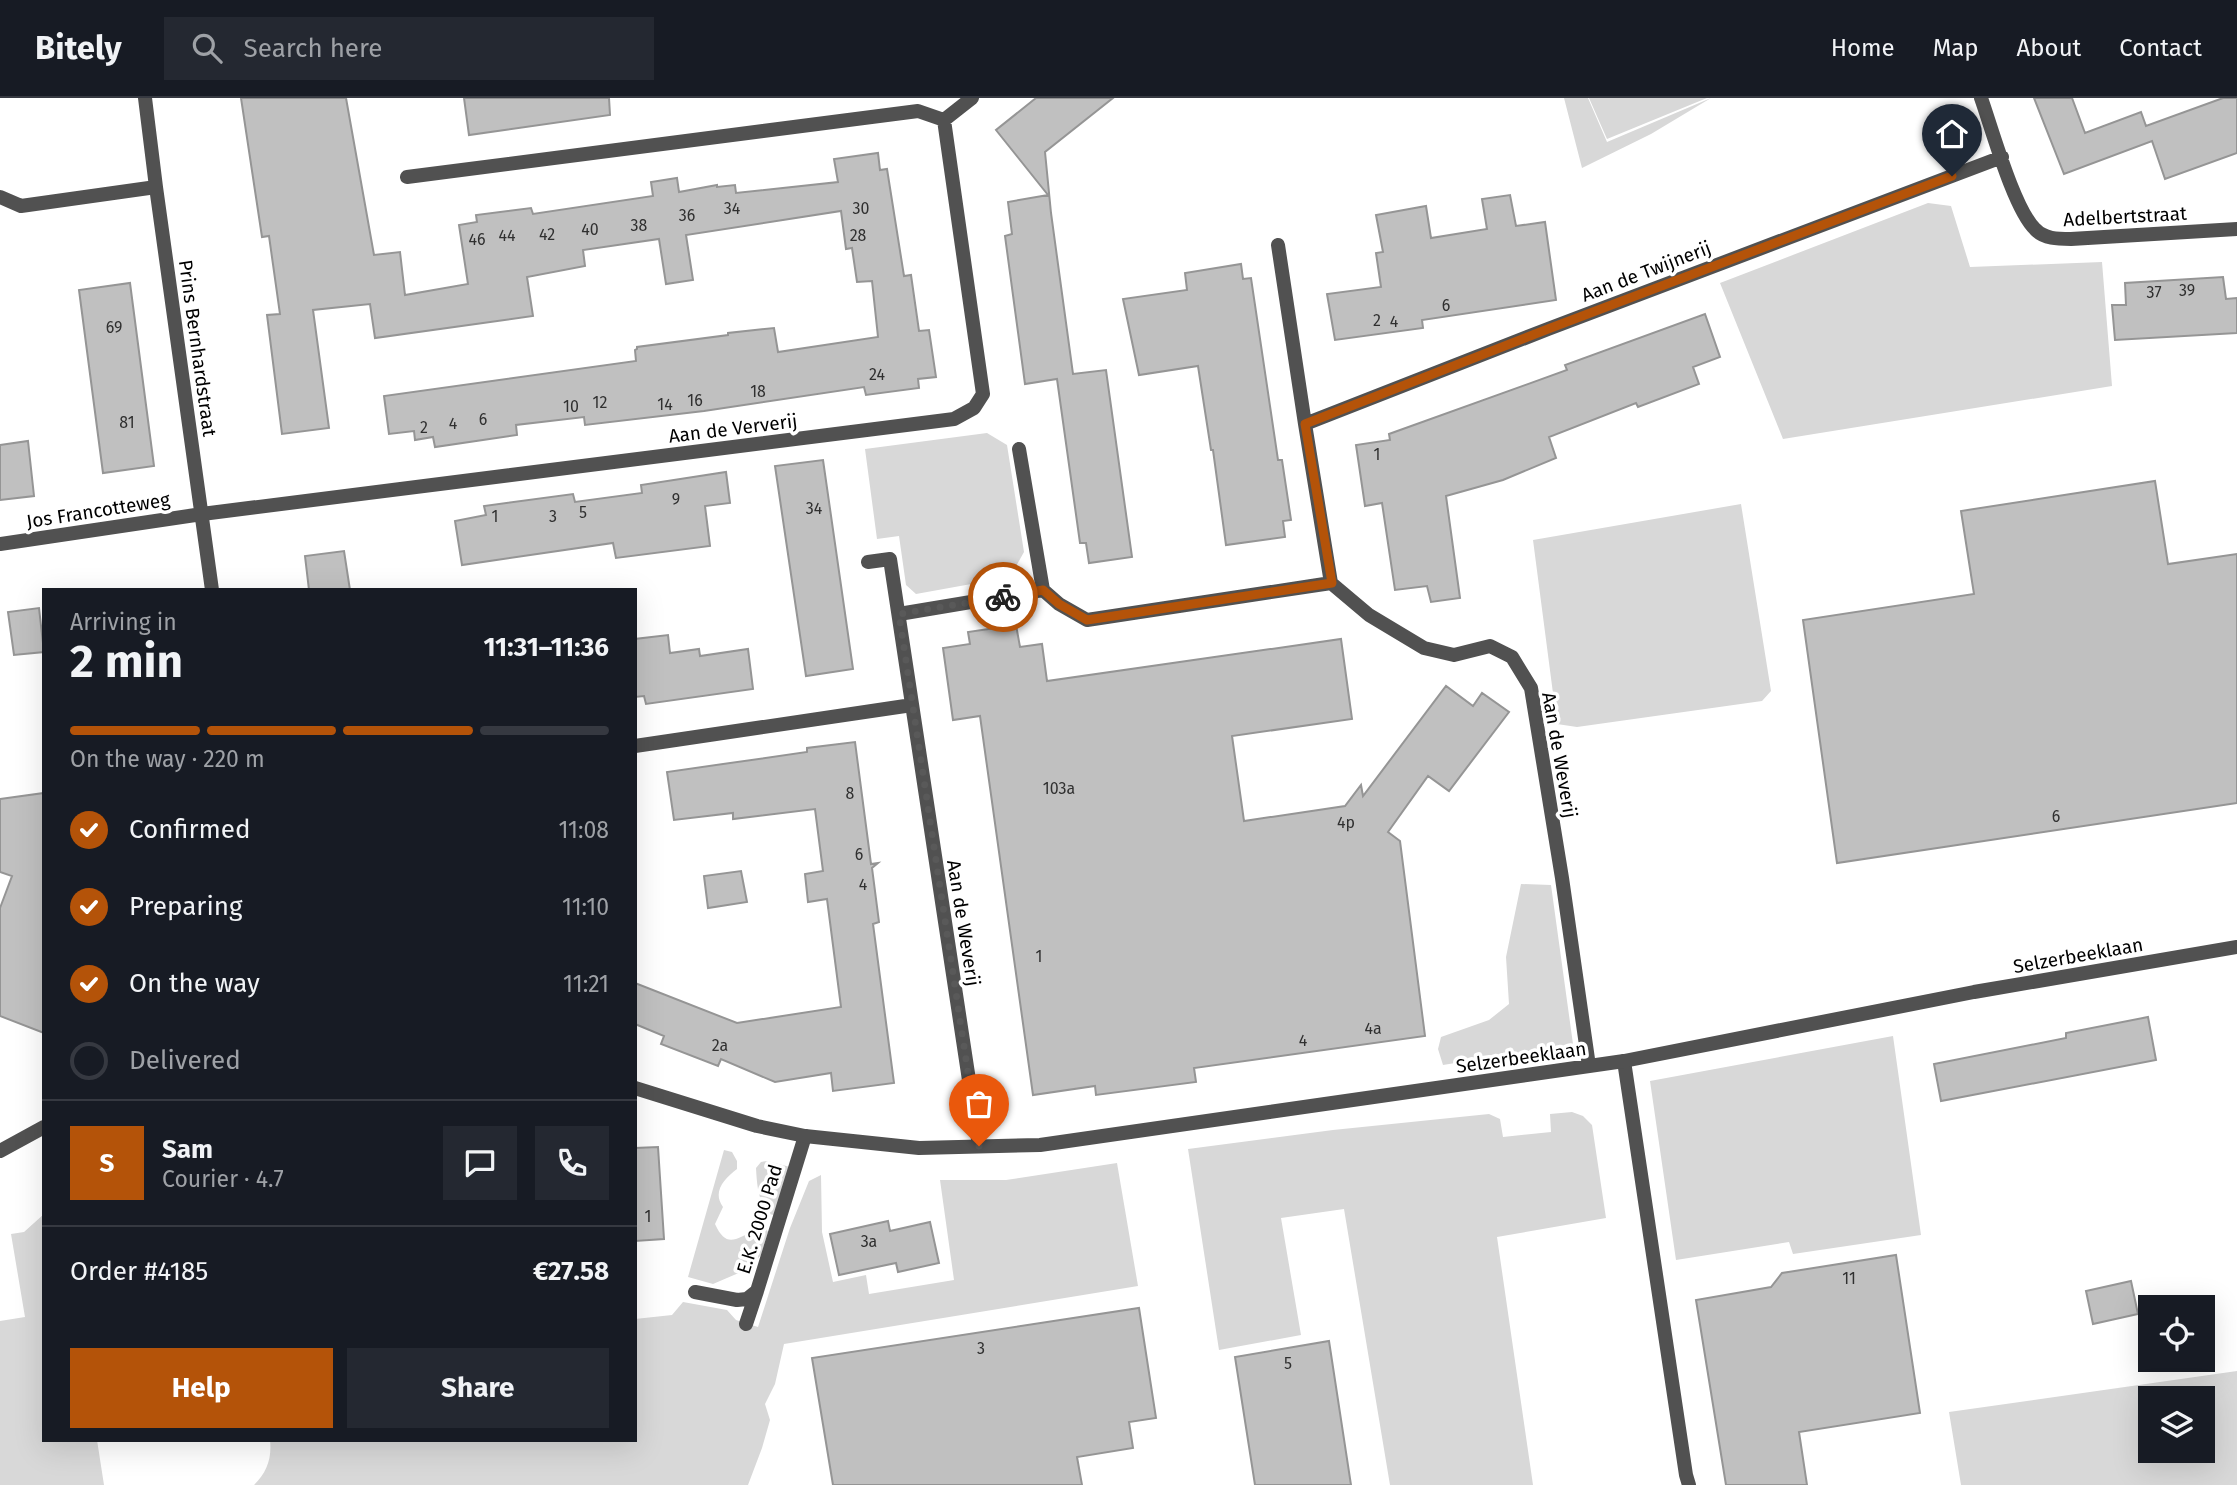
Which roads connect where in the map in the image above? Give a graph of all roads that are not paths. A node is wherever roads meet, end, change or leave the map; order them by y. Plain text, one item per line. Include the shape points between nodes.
1 (145, 98) edge
2 (972, 98) edge
3 (1981, 98) edge
4 (944, 120) junction
5 (2002, 157) junction
6 (407, 177) dead end
7 (156, 187) junction
8 (0, 197) edge
9 (2237, 229) edge
10 (1278, 245) dead end
11 (1305, 424) junction
12 (1020, 449) dead end
13 (202, 514) junction
14 (0, 544) edge
15 (867, 562) dead end
16 (1332, 583) junction
17 (212, 588) edge
18 (1043, 590) junction
19 (899, 614) junction
20 (912, 705) junction
21 (637, 746) edge
22 (2237, 947) edge
23 (1624, 1061) junction
24 (1589, 1066) junction
25 (637, 1089) edge
26 (42, 1128) edge
27 (805, 1136) junction
28 (979, 1146) junction
29 (0, 1151) edge
30 (757, 1291) junction
31 (695, 1292) dead end
32 (746, 1324) dead end
33 (1689, 1485) edge

1 - 7 street, Prins Bernhardstraat
2 - 4 street
3 - 5 street, Adelbertstraat
4 - 6 street via 918,111
4 - 13 street, Aan de Ververij via 983,394 974,408 954,419
5 - 9 street, Adelbertstraat via 2023,214 2036,231 2050,238
5 - 11 street, Aan de Twijnerij
7 - 8 street via 21,206
7 - 13 street, Prins Bernhardstraat
10 - 11 street
11 - 16 street
12 - 18 street
13 - 14 street, Jos Francotteweg
13 - 17 street, Prins Bernhardstraat
15 - 19 street, Aan de Weverij via 890,559
16 - 18 street via 1087,620
16 - 24 street, Aan de Weverij via 1369,615 1424,648 1454,654 1490,646 1512,657 1531,688
18 - 19 street
19 - 20 street, Aan de Weverij
20 - 21 street
20 - 28 street, Aan de Weverij
22 - 23 street, Selzerbeeklaan via 1974,992
23 - 24 street, Selzerbeeklaan
23 - 33 street
24 - 28 street, Selzerbeeklaan via 1040,1145
25 - 27 street, Selzerbeeklaan
26 - 29 street
27 - 28 street, Selzerbeeklaan via 919,1148
27 - 30 street, E.K. 2000 Pad
30 - 31 street, E.K. 2000 Pad via 737,1300
30 - 32 street

